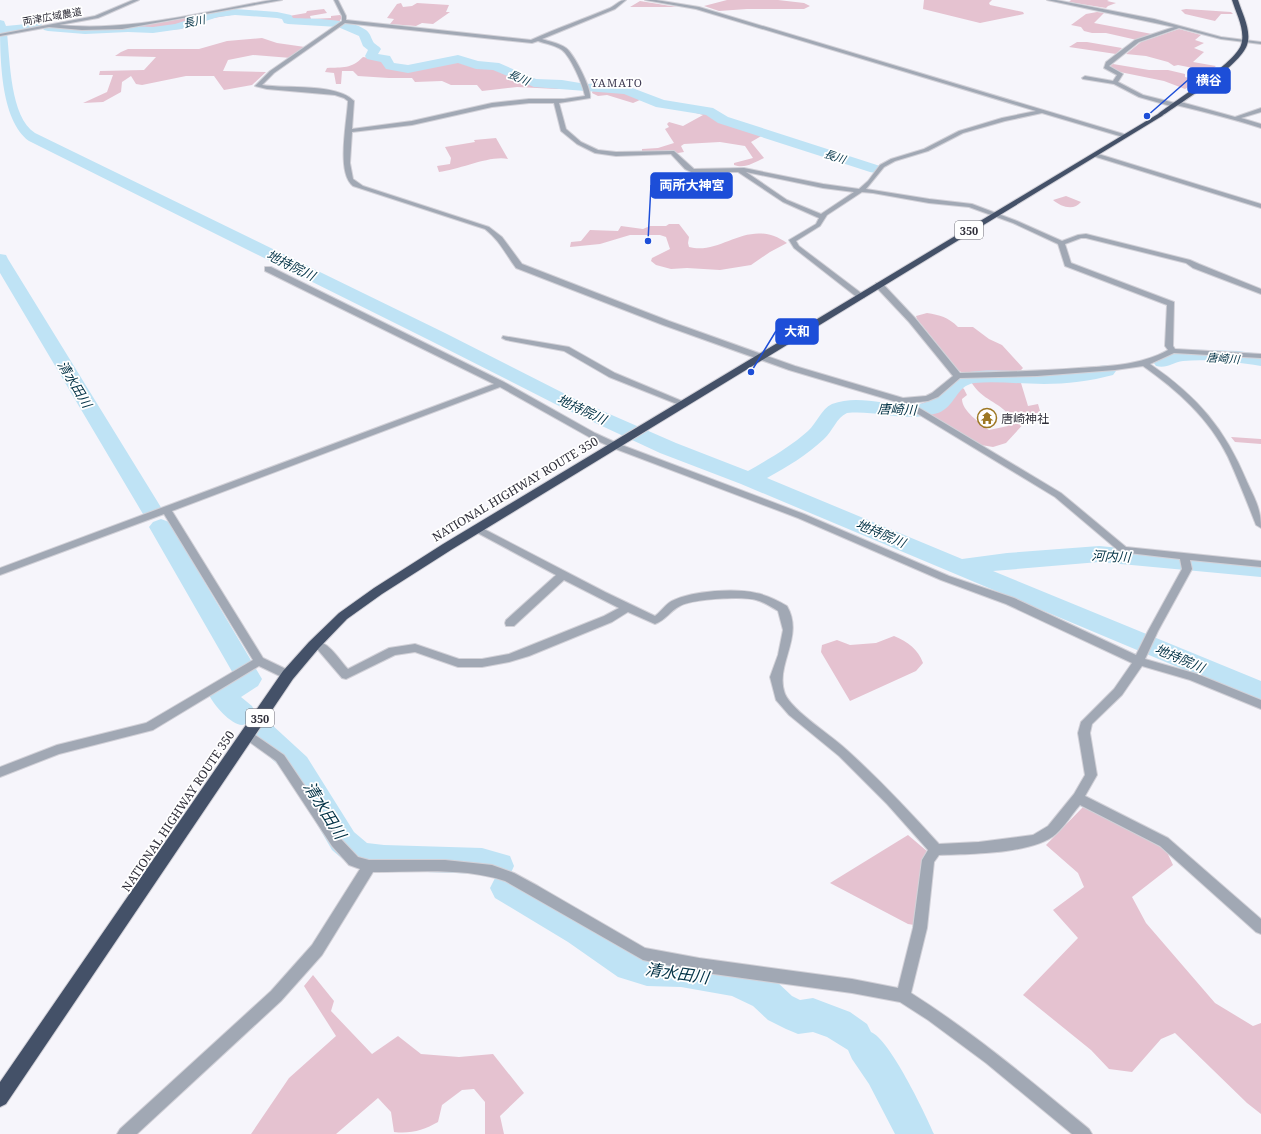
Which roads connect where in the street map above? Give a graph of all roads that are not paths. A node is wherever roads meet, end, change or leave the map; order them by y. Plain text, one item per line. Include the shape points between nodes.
1 (137, 0) edge
2 (280, 0) edge
3 (336, 0) edge
4 (624, 0) edge
5 (649, 0) edge
6 (1050, 0) edge
7 (1235, 0) edge
8 (344, 21) junction
9 (50, 26) junction
10 (1178, 27) junction
11 (0, 35) edge
12 (540, 40) junction
13 (1245, 41) junction
14 (1261, 42) edge
15 (1086, 78) dead end
16 (1115, 83) junction
17 (556, 101) junction
18 (1176, 104) junction
19 (1261, 110) edge
20 (1042, 111) junction
21 (1236, 118) junction
22 (1261, 126) edge
23 (348, 131) junction
24 (1125, 136) junction
25 (1094, 154) junction
26 (738, 169) junction
27 (861, 190) junction
28 (1261, 206) edge
29 (996, 214) junction
30 (822, 217) junction
31 (1061, 244) junction
32 (268, 269) dead end
33 (879, 285) junction
34 (1261, 292) edge
35 (860, 296) junction
36 (506, 338) dead end
37 (1173, 351) junction
38 (761, 356) junction
39 (1261, 356) edge
40 (1144, 363) junction
41 (958, 376) junction
42 (501, 384) junction
43 (903, 401) junction
44 (684, 404) junction
45 (619, 444) junction
46 (167, 511) junction
47 (1261, 525) edge
48 (477, 529) junction
49 (1184, 557) junction
50 (1261, 564) edge
51 (0, 572) edge
52 (564, 575) junction
53 (627, 608) junction
54 (510, 623) dead end
55 (314, 645) junction
56 (1141, 657) junction
57 (254, 664) junction
58 (288, 675) junction
59 (1261, 705) edge
60 (248, 735) junction
61 (0, 772) edge
62 (1078, 798) junction
63 (936, 850) junction
64 (369, 866) junction
65 (1261, 928) edge
66 (903, 996) junction
67 (0, 1098) edge
68 (125, 1134) edge
69 (1084, 1134) edge

1 - 9 street, 両津広域農道 via 104,15
2 - 9 street via 122,28 82,29
3 - 8 street
4 - 12 street via 613,8
5 - 20 street via 697,8
6 - 10 street via 1132,15
7 - 13 highway via 1245,31
8 - 12 street via 526,43
8 - 23 street via 272,72 258,86 328,91 347,96 351,101
9 - 11 street, 両津広域農道
10 - 13 street
10 - 16 street via 1137,41 1108,63 1106,67 1120,74
12 - 17 street via 566,52 588,94 588,97 584,98
13 - 14 street
13 - 18 highway, NATIONAL HIGHWAY ROUTE 350 / 350 via 1243,49 1236,57
15 - 16 street
16 - 18 street via 1141,96
17 - 23 street via 492,105 412,123
17 - 26 street via 563,130 579,143 597,152 672,152 693,171
18 - 21 street
18 - 24 highway, NATIONAL HIGHWAY ROUTE 350 / 350
19 - 21 street
20 - 24 street
20 - 27 street via 961,132 926,150 894,160 882,166
21 - 22 street
23 - 38 street via 348,168 354,184 477,224 494,233 519,266 666,323
24 - 25 highway, NATIONAL HIGHWAY ROUTE 350 / 350
25 - 28 street
25 - 29 highway, NATIONAL HIGHWAY ROUTE 350 / 350
26 - 27 street via 823,186
26 - 30 street via 785,201
27 - 29 street via 970,205
27 - 30 street
29 - 31 street
29 - 33 highway, NATIONAL HIGHWAY ROUTE 350 / 350
30 - 35 street via 818,225 792,240 792,243
31 - 34 street via 1086,236 1158,253 1188,261
31 - 37 street via 1068,264 1171,304 1169,346
32 - 42 street
33 - 35 highway, NATIONAL HIGHWAY ROUTE 350 / 350
33 - 41 street
35 - 38 highway, NATIONAL HIGHWAY ROUTE 350 / 350
36 - 44 street via 566,349 612,375
37 - 39 street
37 - 40 street
38 - 43 street
38 - 44 highway, NATIONAL HIGHWAY ROUTE 350 / 350
40 - 41 street via 1074,372
40 - 47 street via 1177,386 1192,401 1226,446
41 - 43 street via 935,395
42 - 45 street via 592,435
42 - 46 street
43 - 49 street via 1047,488 1123,550
44 - 45 highway, NATIONAL HIGHWAY ROUTE 350 / 350
45 - 48 highway, NATIONAL HIGHWAY ROUTE 350 / 350
45 - 56 street via 801,516 945,578 1010,601
46 - 51 street
46 - 57 street
48 - 52 street
48 - 55 highway, NATIONAL HIGHWAY ROUTE 350 / 350 via 378,591 343,616
49 - 50 street
49 - 56 street via 1187,569
52 - 53 street
52 - 54 street
53 - 55 street via 608,619 525,653 482,663 458,663 415,648 393,651 346,674 322,647
53 - 63 street via 655,620 676,603 731,595 754,596 772,601 783,609 788,630 776,677 780,697 793,712 843,753 891,800
55 - 58 highway, NATIONAL HIGHWAY ROUTE 350 / 350
56 - 59 street
56 - 62 street via 1118,692 1087,722 1084,732 1091,775
57 - 58 street
57 - 61 street via 150,727 57,750
58 - 60 highway, NATIONAL HIGHWAY ROUTE 350 / 350
60 - 64 street via 280,758 336,842 354,861
60 - 67 highway, NATIONAL HIGHWAY ROUTE 350 / 350
62 - 63 street via 1052,830 1035,840 978,848
62 - 65 street via 1164,842
63 - 66 street via 928,860 920,928
64 - 66 street via 445,866 492,871 533,890 643,954
64 - 68 street via 317,950 276,996
66 - 69 street via 991,1058

